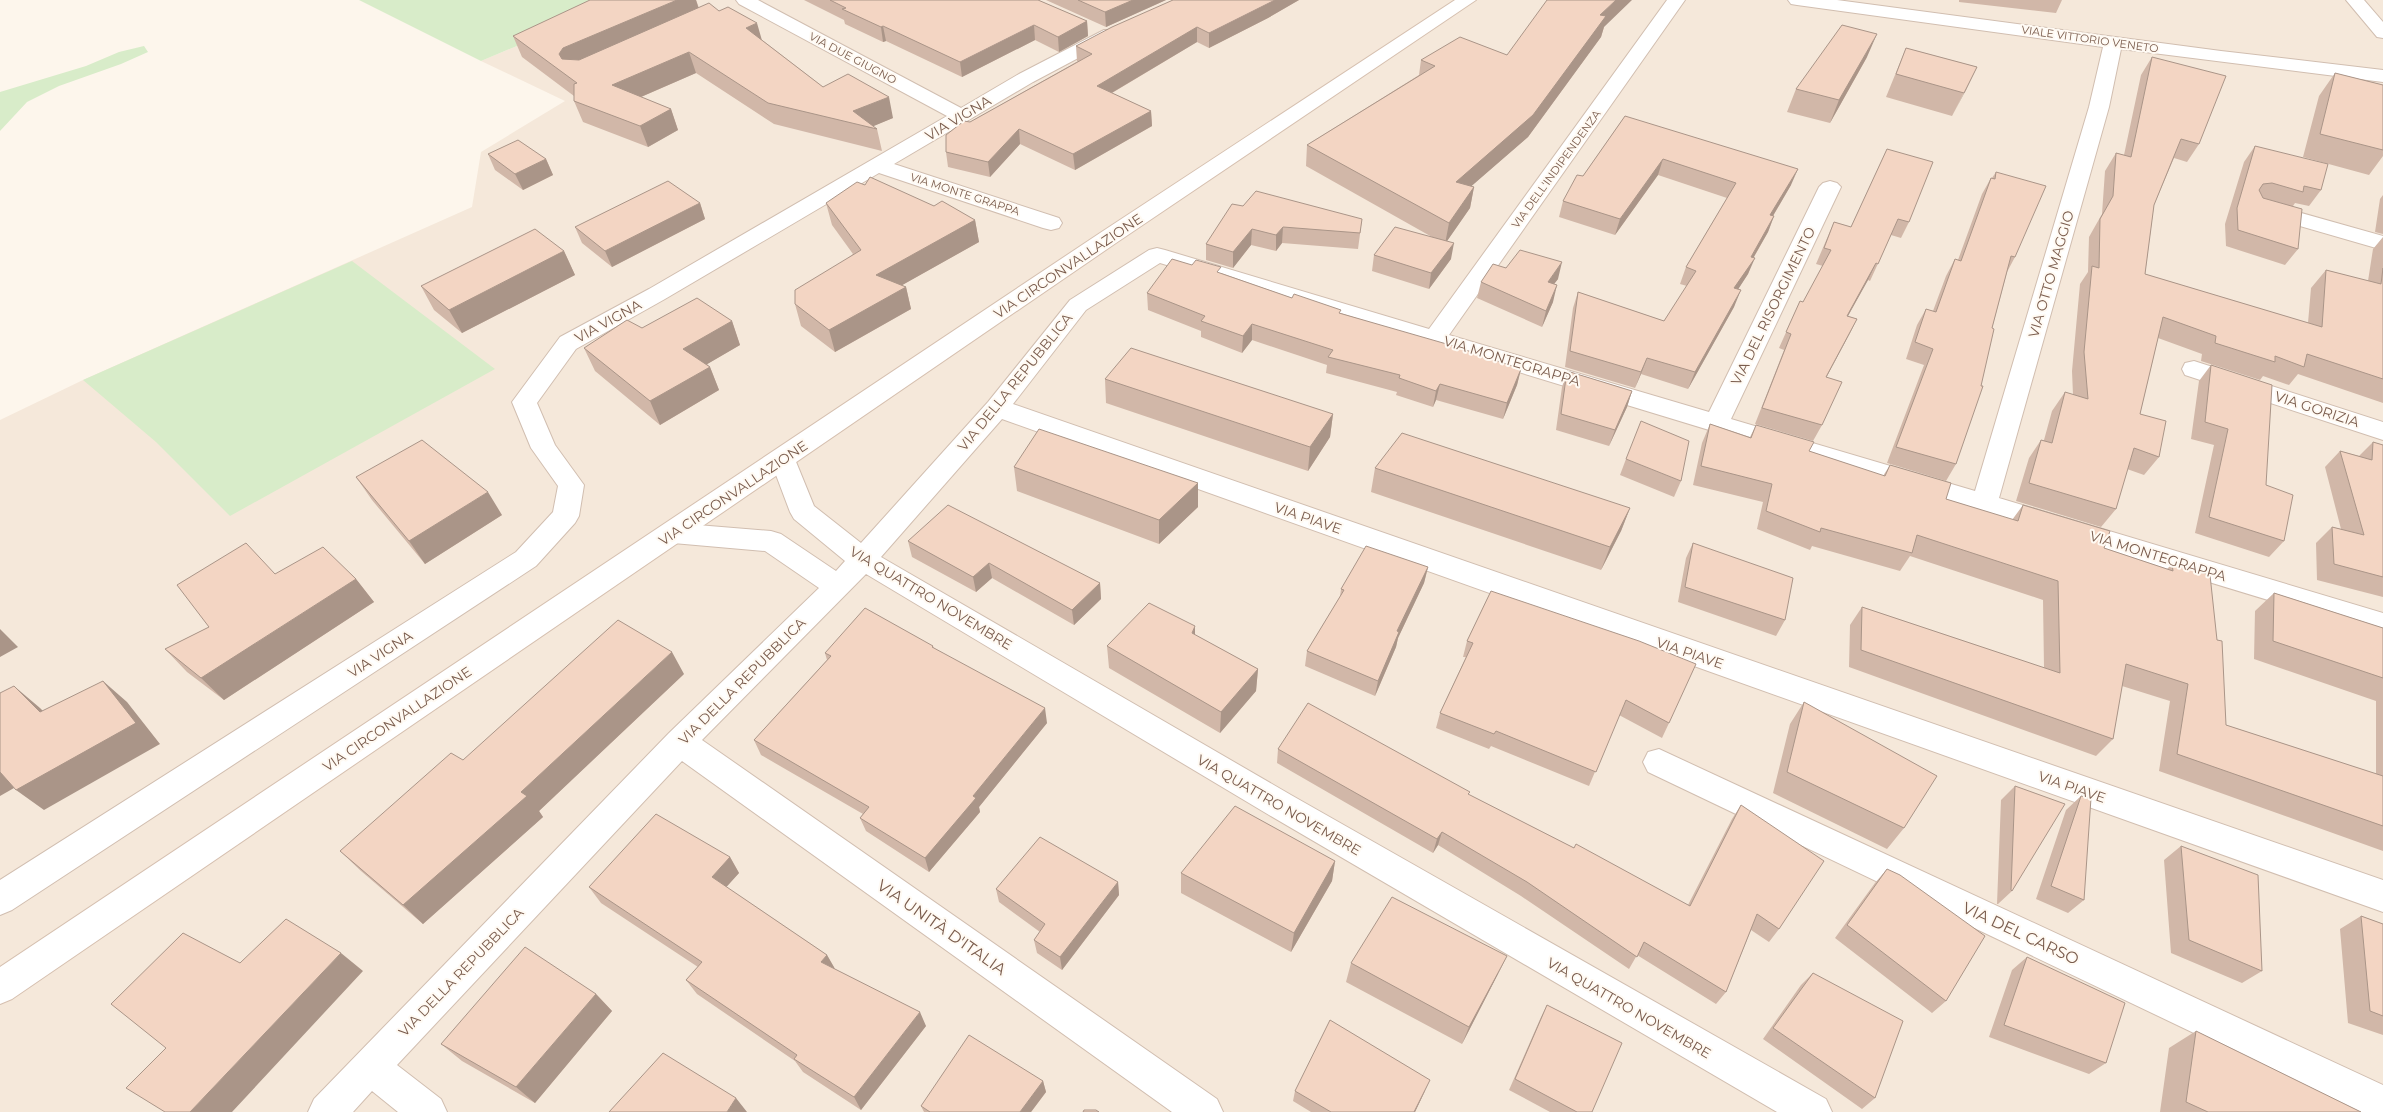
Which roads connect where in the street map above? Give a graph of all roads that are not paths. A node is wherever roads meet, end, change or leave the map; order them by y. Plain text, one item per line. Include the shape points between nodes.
1 (1467, 0) edge
2 (1676, 0) edge
3 (1797, 0) edge
4 (2355, 0) edge
5 (743, 3) edge
6 (1133, 24) edge
7 (2383, 34) edge
8 (2113, 42) junction
9 (2383, 76) edge
10 (961, 116) junction
11 (879, 166) junction
12 (1830, 187) dead end
13 (2260, 207) edge
14 (1051, 223) dead end
15 (2383, 243) edge
16 (1157, 255) joint
17 (1434, 338) junction
18 (2194, 369) dead end
19 (997, 408) junction
20 (1716, 424) junction
21 (2383, 431) edge
22 (784, 459) junction
23 (1984, 504) junction
24 (673, 533) junction
25 (862, 559) junction
26 (838, 587) junction
27 (2383, 624) edge
28 (680, 742) junction
29 (1659, 762) dead end
30 (2383, 896) edge
31 (0, 899) edge
32 (0, 987) edge
33 (370, 1067) junction
34 (2383, 1104) edge
35 (327, 1112) edge
36 (428, 1112) edge
37 (1204, 1112) edge
38 (1813, 1112) edge

1 - 22 street, VIA CIRCONVALLAZIONE via 1116,232
2 - 17 street, VIA DELL'INDIPENDENZA
3 - 8 street, VIALE VITTORIO VENETO
4 - 7 street
5 - 10 street, VIA DUE GIUGNO
6 - 10 street, VIA VIGNA via 1097,32
8 - 9 street, VIALE VITTORIO VENETO
8 - 23 street, VIA OTTO MAGGIO via 2099,107
10 - 11 street, VIA VIGNA
11 - 14 street, VIA MONTE GRAPPA
11 - 31 street, VIA VIGNA via 568,343 524,402 544,448 571,485 566,516 526,559
12 - 20 street, VIA DEL RISORGIMENTO
13 - 15 street
16 - 17 street, VIA MONTEGRAPPA
16 - 19 street, VIA DELLA REPUBBLICA via 1078,305
17 - 20 street, VIA MONTEGRAPPA
18 - 21 street, VIA GORIZIA
19 - 25 street, VIA DELLA REPUBBLICA
19 - 30 street, VIA PIAVE
20 - 23 street, VIA MONTEGRAPPA
22 - 24 street, VIA CIRCONVALLAZIONE
22 - 25 street, VIA QUATTRO NOVEMBRE via 803,512
23 - 27 street, VIA MONTEGRAPPA
24 - 26 street via 771,541
24 - 32 street, VIA CIRCONVALLAZIONE
25 - 26 street, VIA DELLA REPUBBLICA
25 - 38 street, VIA QUATTRO NOVEMBRE via 1271,800
26 - 28 street, VIA DELLA REPUBBLICA
28 - 33 street, VIA DELLA REPUBBLICA
28 - 37 street, VIA UNITÀ D'ITALIA
29 - 34 street, VIA DEL CARSO
33 - 35 street, VIA DELLA REPUBBLICA
33 - 36 street

